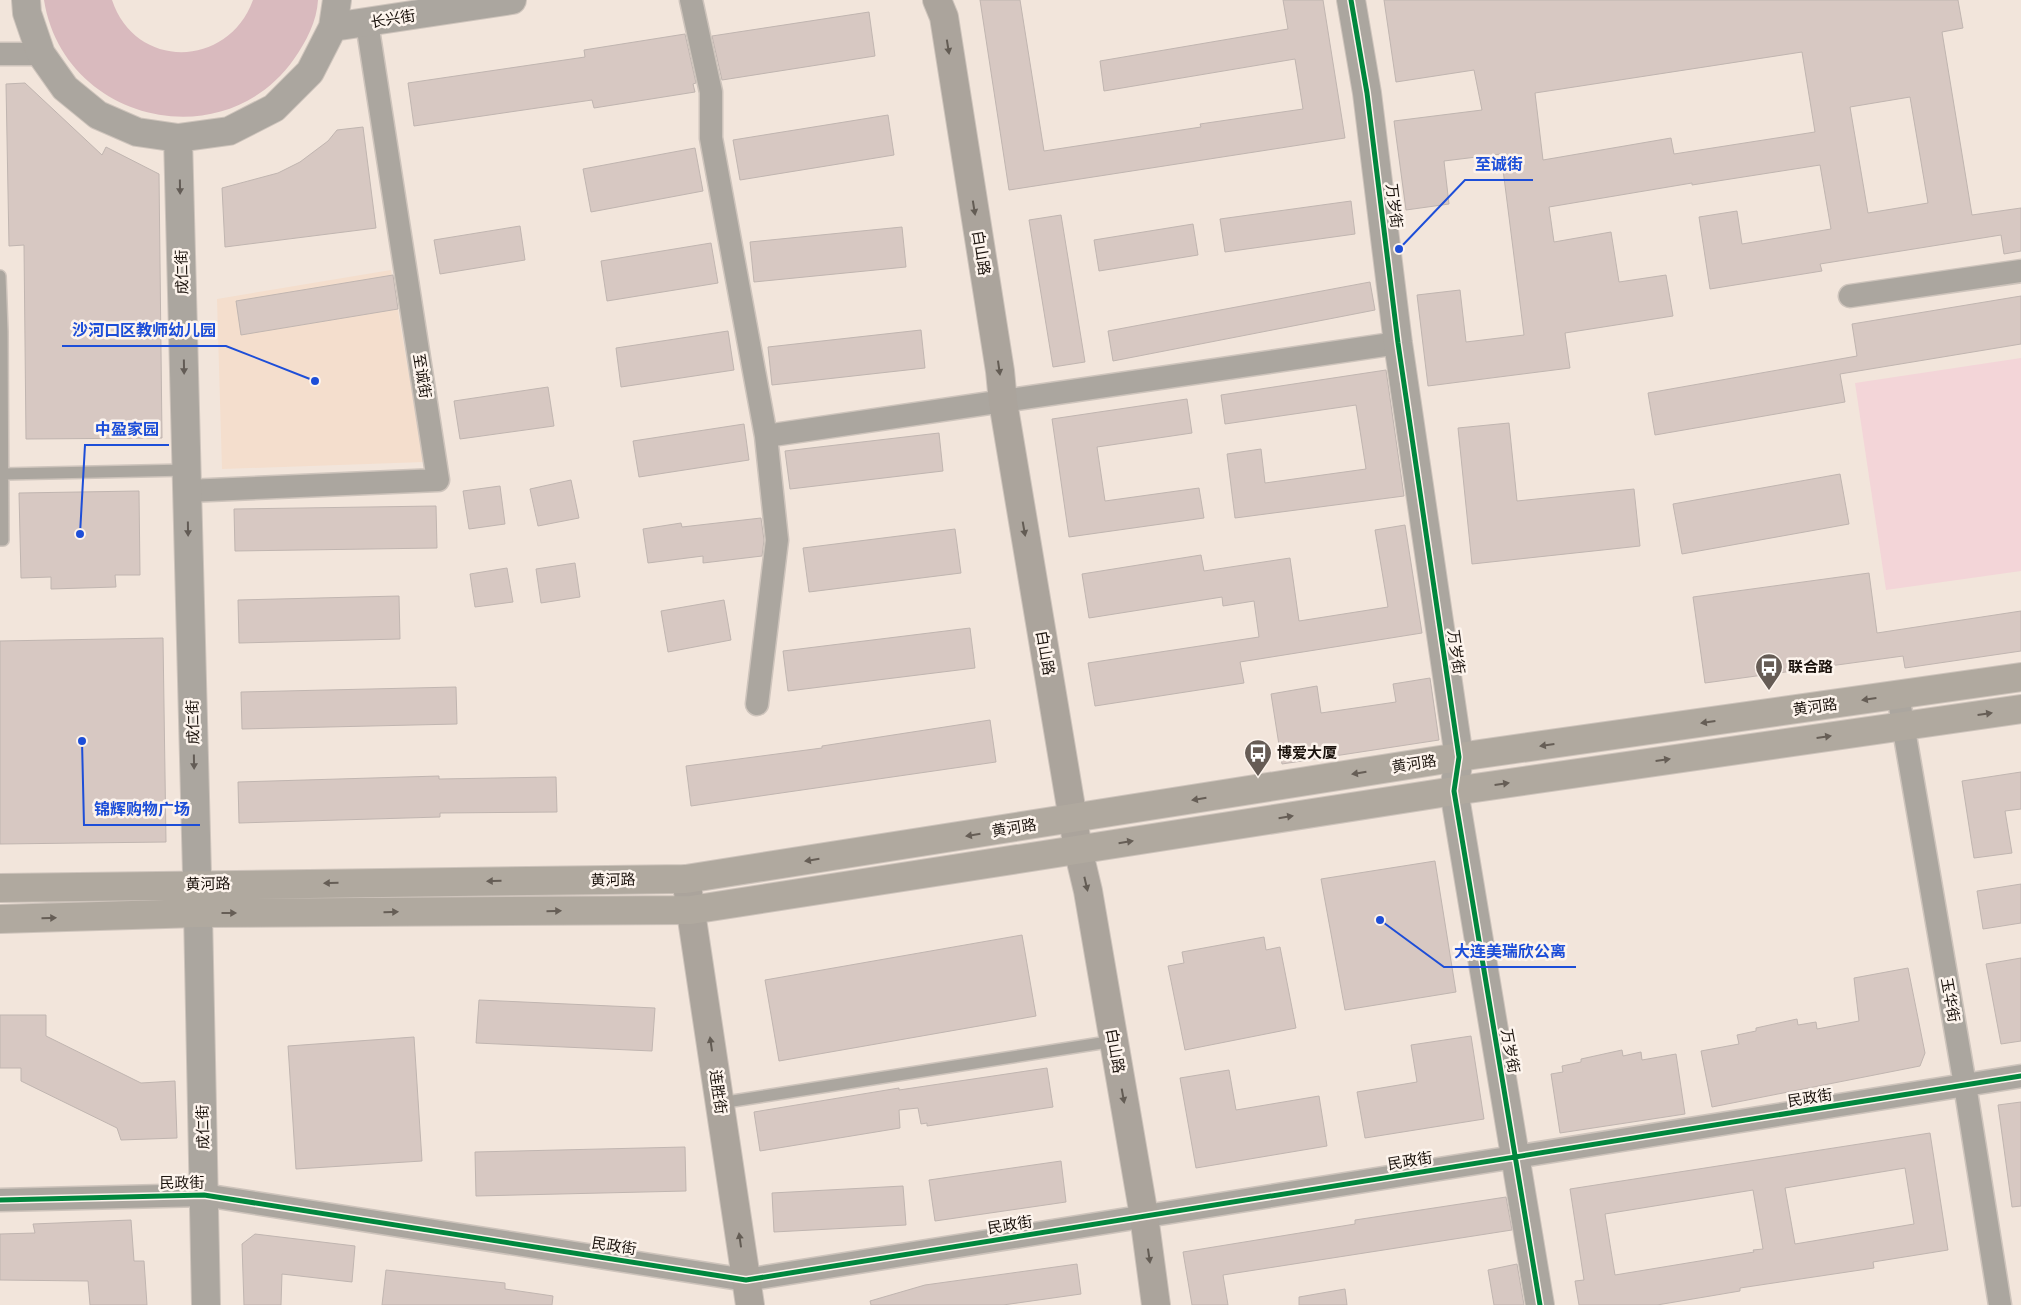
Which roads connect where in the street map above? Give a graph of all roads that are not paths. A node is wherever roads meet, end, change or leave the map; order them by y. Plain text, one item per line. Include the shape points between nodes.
1 (26, 0) edge
2 (337, 0) edge
3 (512, 0) edge
4 (691, 0) edge
5 (937, 0) edge
6 (1351, 0) edge
7 (367, 23) junction
8 (333, 27) junction
9 (0, 54) edge
10 (41, 54) junction
11 (178, 138) junction
12 (2021, 271) edge
13 (0, 276) edge
14 (1850, 296) dead end
15 (1, 332) edge
16 (1398, 343) junction
17 (1003, 402) junction
18 (766, 436) junction
19 (3, 474) junction
20 (187, 481) junction
21 (0, 540) edge
22 (2021, 677) edge
23 (1898, 695) junction
24 (757, 704) dead end
25 (2021, 709) edge
26 (1903, 725) junction
27 (1459, 757) junction
28 (1454, 791) junction
29 (1073, 819) junction
30 (1078, 849) junction
31 (686, 879) junction
32 (198, 884) junction
33 (0, 888) edge
34 (691, 910) junction
35 (198, 913) junction
36 (0, 919) edge
37 (1114, 1041) junction
38 (2021, 1076) edge
39 (1965, 1085) junction
40 (720, 1103) junction
41 (1515, 1157) junction
42 (204, 1195) junction
43 (0, 1200) edge
44 (1144, 1216) junction
45 (748, 1292) edge
46 (206, 1305) edge
47 (1156, 1305) edge
48 (1540, 1305) edge
49 (2000, 1305) edge

1 - 10 street via 27,13
2 - 8 street
3 - 7 street, 长兴街
4 - 18 street via 711,92 711,138
5 -> 17 main road, 白山路 via 944,17
6 - 16 street, 万岁街 via 1367,93
7 - 8 street, 长兴街
7 - 20 street, 至诚街 via 438,480
8 - 11 street via 310,72 274,108 229,131
9 - 10 street
10 - 11 street via 66,88 98,115 137,132
11 -> 20 street, 成仁街
12 - 14 street
13 - 15 lane
15 - 19 lane
16 - 17 street
16 - 27 street, 万岁街
17 - 18 street
17 -> 29 main road, 白山路
18 - 24 street via 778,540
19 - 20 lane
19 - 21 lane via 3,540
20 -> 32 street, 成仁街
22 - 23 main road, 黄河路
23 - 26 street, 玉华街
23 -> 27 main road, 黄河路
26 -> 25 main road, 黄河路
28 -> 26 main road, 黄河路
26 - 39 street, 玉华街
27 - 28 street, 万岁街
27 -> 29 main road, 黄河路
30 -> 28 main road, 黄河路
28 - 41 street, 万岁街
29 - 30 main road, 白山路
29 -> 31 main road, 黄河路
30 - 34 main road, 黄河路
30 -> 37 main road, 白山路
31 -> 32 main road, 黄河路
31 - 34 main road, 连胜街
32 - 33 main road, 黄河路
32 - 35 street, 成仁街
35 -> 34 main road, 黄河路
40 -> 34 main road, 连胜街
36 -> 35 main road, 黄河路
35 - 42 street, 成仁街
37 - 40 lane
37 -> 44 main road, 白山路
38 - 39 street, 民政街
39 - 41 street, 民政街
39 - 49 street, 玉华街
45 -> 40 main road, 连胜街
41 - 44 street, 民政街
41 - 48 street, 万岁街
42 - 43 street, 民政街
42 - 45 street, 民政街
42 - 46 street, 成仁街
44 - 45 street, 民政街
44 -> 47 main road, 白山路

